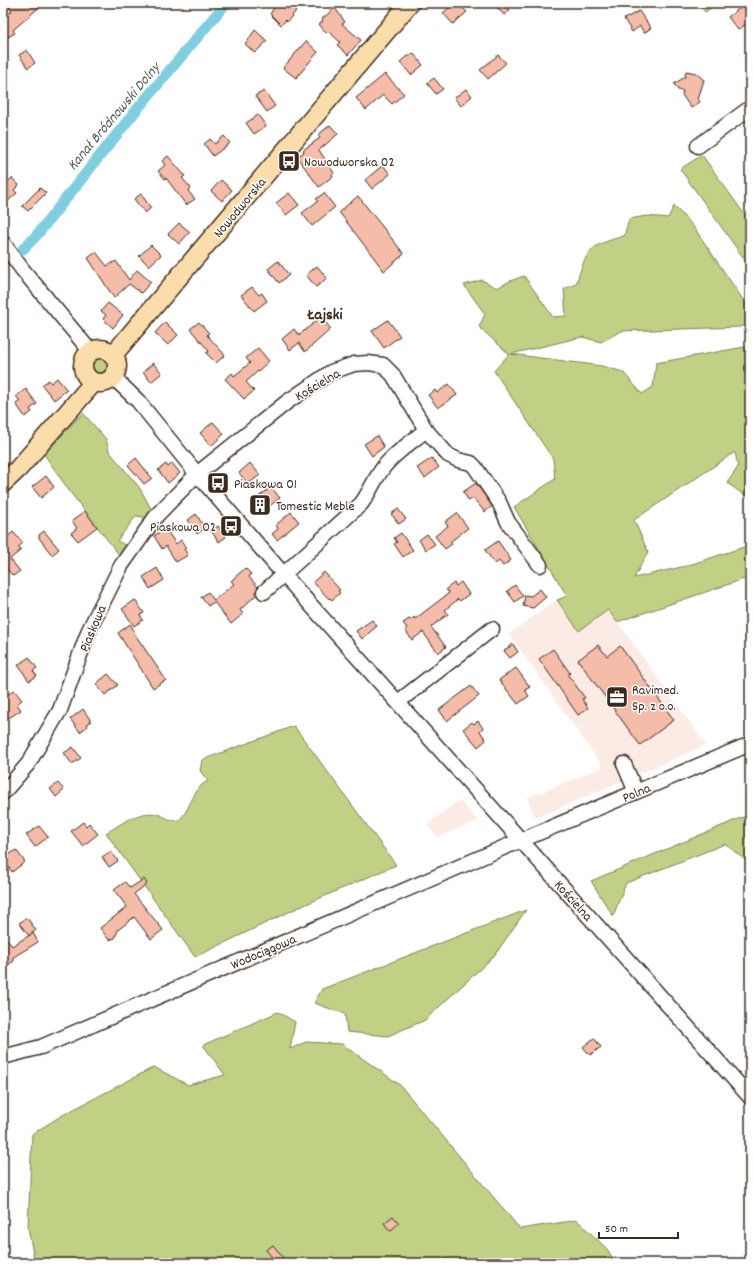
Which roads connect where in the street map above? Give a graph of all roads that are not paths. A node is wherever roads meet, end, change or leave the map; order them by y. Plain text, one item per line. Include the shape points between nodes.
1 (410, 3) edge
2 (750, 108) edge
3 (698, 146) dead end
4 (4, 244) edge
5 (91, 352) junction
6 (113, 355) junction
7 (113, 376) junction
8 (94, 382) junction
9 (426, 430) junction
10 (197, 474) junction
11 (3, 483) edge
12 (540, 565) dead end
13 (284, 575) junction
14 (264, 592) dead end
15 (492, 629) dead end
16 (398, 702) junction
17 (750, 744) edge
18 (624, 764) dead end
19 (636, 792) junction
20 (3, 793) edge
21 (521, 840) junction
22 (3, 1057) edge
23 (750, 1097) edge

1 - 6 main road, Nowodworska
2 - 3 street
4 - 5 street
5 - 6 main road via 102,349
5 - 8 main road via 83,365 84,373
6 - 7 main road via 117,365
7 - 8 main road via 105,382
7 - 10 street, Kościelna via 138,401
8 - 11 main road
9 - 10 street, Kościelna via 393,375 383,365 354,364 331,372 287,402
9 - 12 street, Kościelna via 448,455 471,463 475,467 499,502 508,522
9 - 13 street via 388,462 361,504
10 - 13 street, Kościelna
10 - 20 street, Piaskowa via 157,515 121,566 89,630 60,710 28,764
13 - 14 street
13 - 16 street, Kościelna
15 - 16 street
16 - 21 street, Kościelna
17 - 19 street, Polna
18 - 19 street
19 - 21 street, Polna
21 - 22 street, Wodociągowa via 41,1047
21 - 23 street, Kościelna

